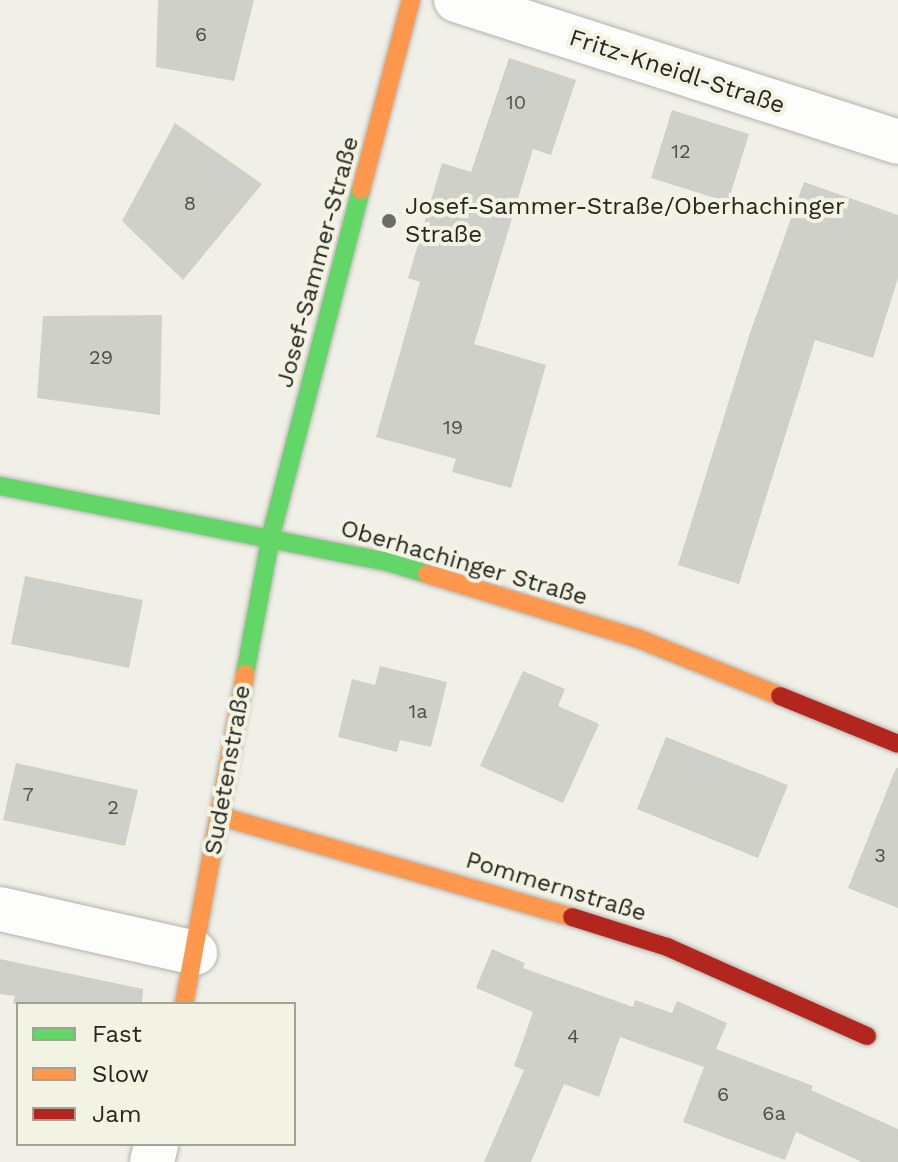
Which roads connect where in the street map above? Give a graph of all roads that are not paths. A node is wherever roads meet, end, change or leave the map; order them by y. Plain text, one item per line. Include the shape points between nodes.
1 (411, 0) edge
2 (456, 0) edge
3 (898, 142) edge
4 (0, 486) edge
5 (271, 535) junction
6 (898, 744) edge
7 (219, 816) junction
8 (0, 909) edge
9 (195, 953) junction
10 (184, 1002) edge
11 (867, 1036) dead end

1 - 5 street, Josef-Sammer-Straße
2 - 3 street, Fritz-Kneidl-Straße
4 - 5 street, Oberhachinger Straße
5 - 6 street, Oberhachinger Straße via 384,561 639,639
5 - 7 street, Sudetenstraße
7 - 9 street, Sudetenstraße
7 - 11 street, Pommernstraße via 508,896 667,947
8 - 9 street
9 - 10 street, Sudetenstraße

